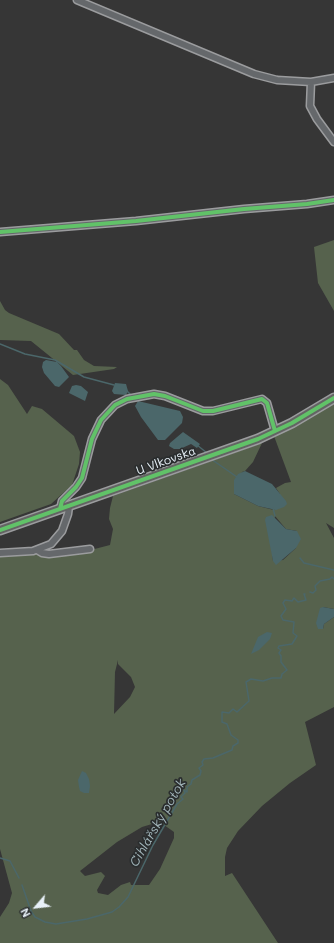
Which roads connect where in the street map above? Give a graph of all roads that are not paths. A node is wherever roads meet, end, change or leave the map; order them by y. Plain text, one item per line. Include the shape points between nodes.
1 (77, 0) edge
2 (334, 78) edge
3 (311, 82) junction
4 (334, 142) edge
5 (334, 200) edge
6 (0, 232) edge
7 (334, 398) edge
8 (275, 431) junction
9 (69, 506) junction
10 (60, 509) junction
11 (0, 530) edge
12 (90, 549) dead end
13 (37, 550) junction
14 (0, 553) edge

1 - 3 street via 254,74 277,80
2 - 3 street
3 - 4 street via 310,106
5 - 6 street via 136,221
7 - 8 main road, U Vlkovska
8 - 9 main road, U Vlkovska
8 - 10 street via 267,403 262,400 203,411 154,394 127,399 115,405 101,420 92,439 82,478 62,501
9 - 10 main road, U Vlkovska
9 - 13 street via 59,536
10 - 11 main road, U Vlkovska
12 - 13 street via 49,554
13 - 14 street

